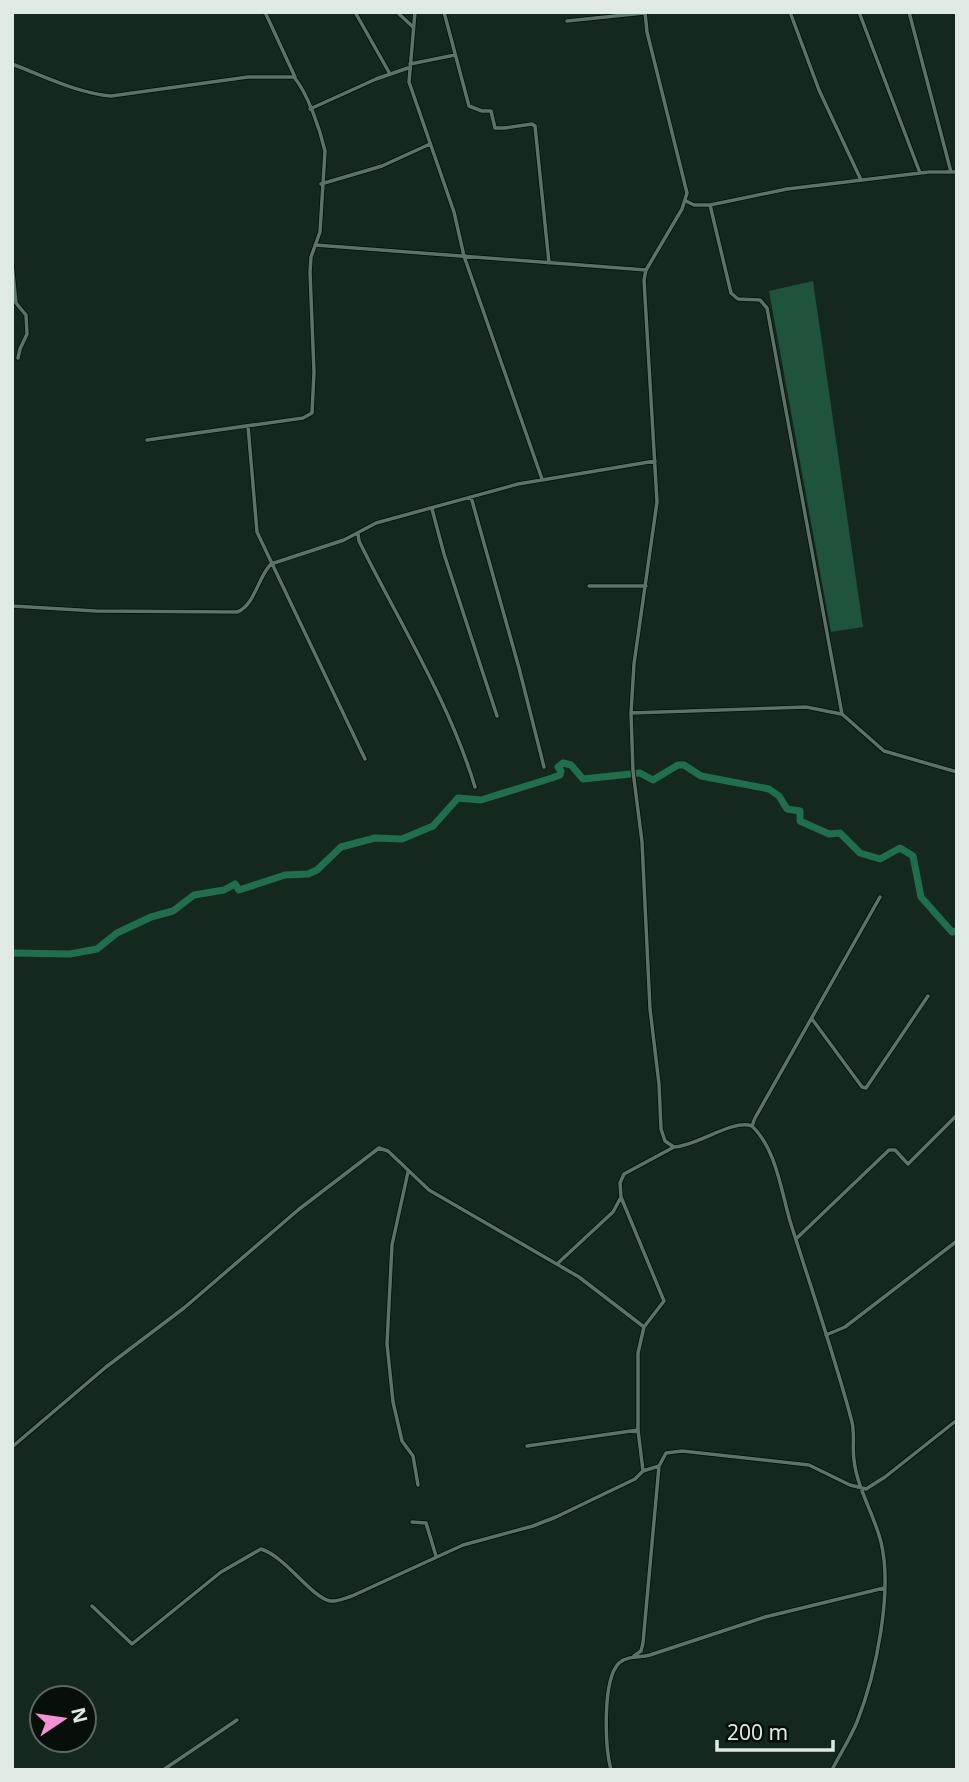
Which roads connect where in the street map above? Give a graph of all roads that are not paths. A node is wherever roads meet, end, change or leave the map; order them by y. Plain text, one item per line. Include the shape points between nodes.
1 (265, 12) edge
2 (355, 12) edge
3 (397, 12) edge
4 (415, 12) edge
5 (444, 12) edge
6 (790, 12) edge
7 (859, 12) edge
8 (909, 12) edge
9 (645, 13) edge
10 (567, 21) dead end
11 (414, 28) junction
12 (455, 55) junction
13 (12, 64) edge
14 (410, 66) junction
15 (390, 74) junction
16 (296, 79) junction
17 (310, 109) junction
18 (430, 144) junction
19 (954, 172) edge
20 (920, 173) junction
21 (861, 180) junction
22 (321, 184) junction
23 (686, 201) junction
24 (710, 205) junction
25 (315, 245) junction
26 (464, 256) junction
27 (549, 263) junction
28 (12, 264) edge
29 (646, 270) junction
30 (18, 358) dead end
31 (248, 426) junction
32 (147, 440) dead end
33 (655, 461) junction
34 (542, 479) junction
35 (471, 497) junction
36 (432, 509) junction
37 (358, 534) junction
38 (271, 564) junction
39 (589, 586) dead end
40 (646, 586) junction
41 (12, 606) edge
42 (631, 713) junction
43 (842, 715) junction
44 (497, 716) dead end
45 (365, 759) dead end
46 (544, 767) dead end
47 (957, 772) edge
48 (475, 787) dead end
49 (880, 897) dead end
50 (928, 996) dead end
51 (812, 1019) junction
52 (957, 1115) edge
53 (752, 1126) junction
54 (674, 1147) junction
55 (408, 1172) junction
56 (621, 1198) junction
57 (797, 1239) junction
58 (957, 1241) edge
59 (557, 1265) junction
60 (644, 1327) junction
61 (826, 1335) junction
62 (957, 1420) edge
63 (638, 1430) junction
64 (527, 1446) dead end
65 (12, 1447) edge
66 (659, 1466) junction
67 (643, 1471) junction
68 (418, 1485) dead end
69 (862, 1488) junction
70 (412, 1522) dead end
71 (436, 1556) junction
72 (884, 1588) junction
73 (92, 1606) dead end
74 (634, 1656) junction
75 (237, 1720) dead end
76 (163, 1770) edge
77 (611, 1770) edge
78 (832, 1770) edge

1 - 16 street
2 - 15 street
3 - 11 street
4 - 11 street
5 - 12 street
6 - 21 street via 819,90
7 - 20 street
8 - 19 street
9 - 10 street
9 - 23 street via 687,188
11 - 14 street
12 - 14 street
12 - 27 street via 469,106 491,111 495,128 535,126
13 - 16 street via 111,96 248,78
14 - 15 street
14 - 18 street via 409,82
15 - 17 street
16 - 17 street
17 - 22 street via 325,151
18 - 22 street via 382,166
18 - 26 street
19 - 20 street
20 - 21 street
21 - 24 street
22 - 25 street via 320,232
23 - 24 street
23 - 29 street
24 - 43 street via 730,293 737,299 761,300 767,308
25 - 26 street
25 - 31 street via 310,272 312,413
26 - 27 street
26 - 34 street
27 - 29 street
28 - 30 street via 16,303 26,316 27,334
29 - 33 street
31 - 32 street
31 - 38 street via 254,516
33 - 34 street
33 - 40 street via 657,502
34 - 35 street
35 - 36 street
35 - 46 street
36 - 37 street via 376,523
36 - 44 street
37 - 38 street
37 - 48 street via 437,694
38 - 41 street via 247,605 237,612
38 - 45 street
39 - 40 street
40 - 42 street
42 - 43 street via 806,707
42 - 54 street via 661,1129 665,1141
43 - 47 street via 884,751
49 - 51 street
50 - 51 street via 866,1088
51 - 53 street
52 - 57 street via 908,1164 895,1150 889,1150
53 - 54 street via 742,1125
53 - 57 street via 769,1151
54 - 56 street via 624,1174
55 - 59 street via 445,1200
55 - 65 street via 386,1149 374,1151
55 - 68 street via 392,1245 387,1345 393,1402 402,1441 413,1456
56 - 59 street via 613,1212
56 - 60 street via 664,1301
57 - 61 street
58 - 61 street via 845,1327
59 - 60 street
60 - 63 street via 638,1353
61 - 69 street via 852,1422 854,1461
62 - 69 street via 882,1479
63 - 64 street
63 - 67 street
66 - 67 street
66 - 69 street via 667,1453 682,1451 809,1465
66 - 74 street via 643,1643
67 - 71 street via 556,1517
69 - 72 street via 881,1542
70 - 71 street via 426,1523
71 - 73 street via 333,1601 261,1549 221,1572 132,1644
72 - 74 street via 765,1616 650,1655
72 - 78 street via 867,1693
74 - 77 street via 618,1665 611,1682 606,1737
75 - 76 street

